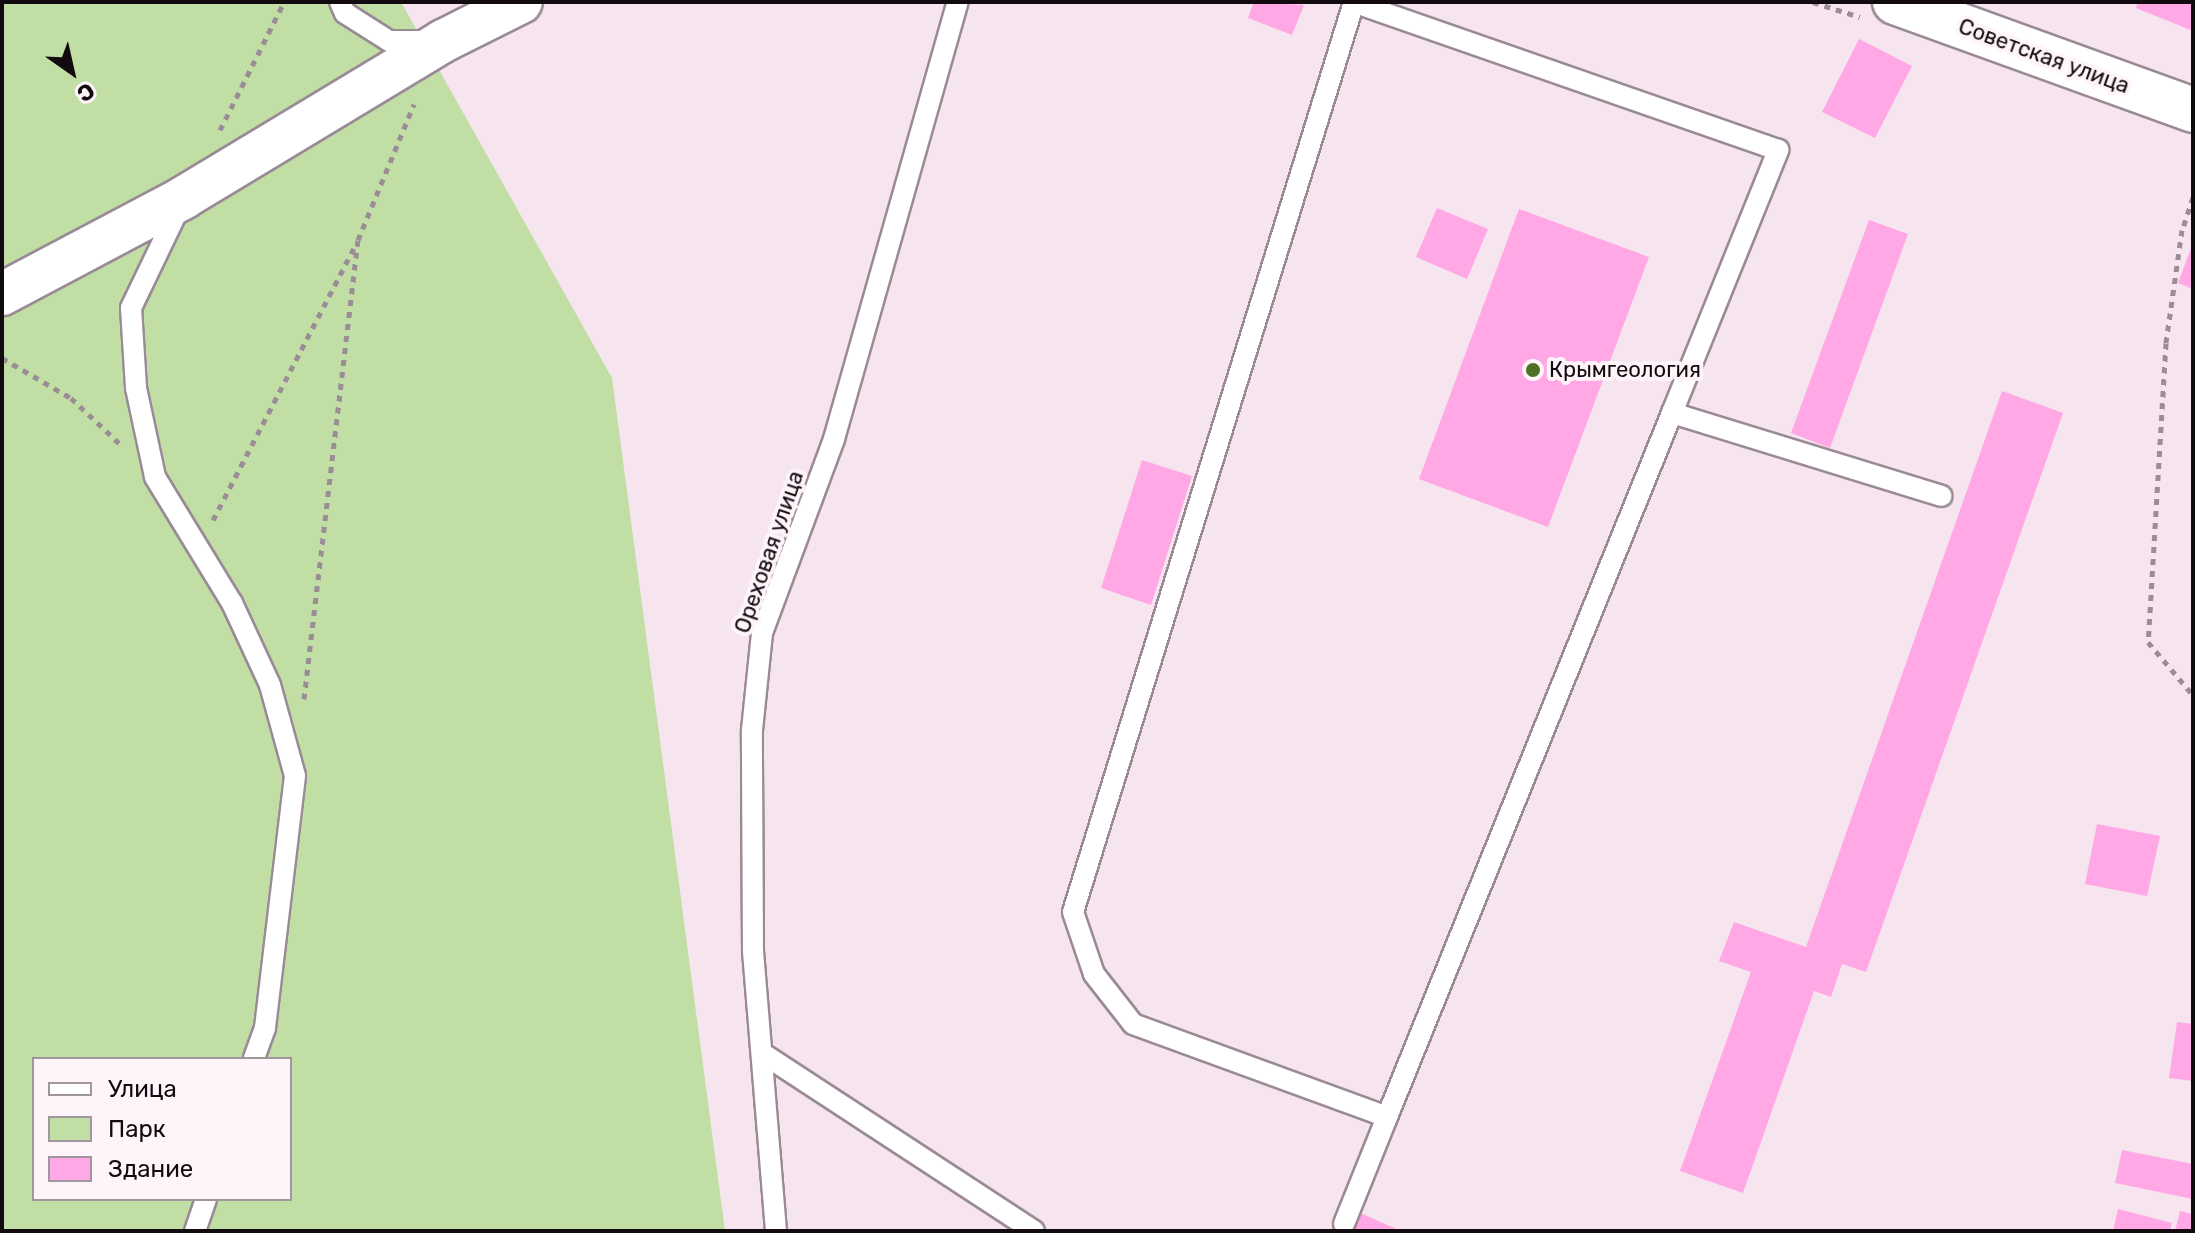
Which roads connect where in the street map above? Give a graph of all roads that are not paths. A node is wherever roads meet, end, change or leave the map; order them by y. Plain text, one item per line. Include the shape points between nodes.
1 (340, 2) edge
2 (521, 2) edge
3 (958, 2) edge
4 (1895, 2) edge
5 (443, 41) junction
6 (2193, 110) edge
7 (183, 198) junction
8 (2, 294) edge
9 (1672, 413) junction
10 (1941, 496) dead end
11 (762, 1053) junction
12 (255, 1057) edge
13 (1387, 1117) junction
14 (205, 1201) edge
15 (1344, 1224) dead end
16 (195, 1231) edge
17 (776, 1231) edge
18 (1034, 1231) edge

1 - 5 lane via 345,13 389,41
2 - 5 street
3 - 11 lane, Ореховая улица via 834,439 762,633 752,730 753,950
4 - 6 street, Советская улица
5 - 7 street
7 - 8 street
7 - 12 lane via 131,308 136,388 155,477 232,603 270,685 295,776 265,1028
9 - 10 lane
9 - 13 lane
9 - 13 lane via 1778,150 1354,2 1073,912 1094,974 1133,1024
11 - 17 lane, Ореховая улица
11 - 18 lane
13 - 15 lane
14 - 16 lane

